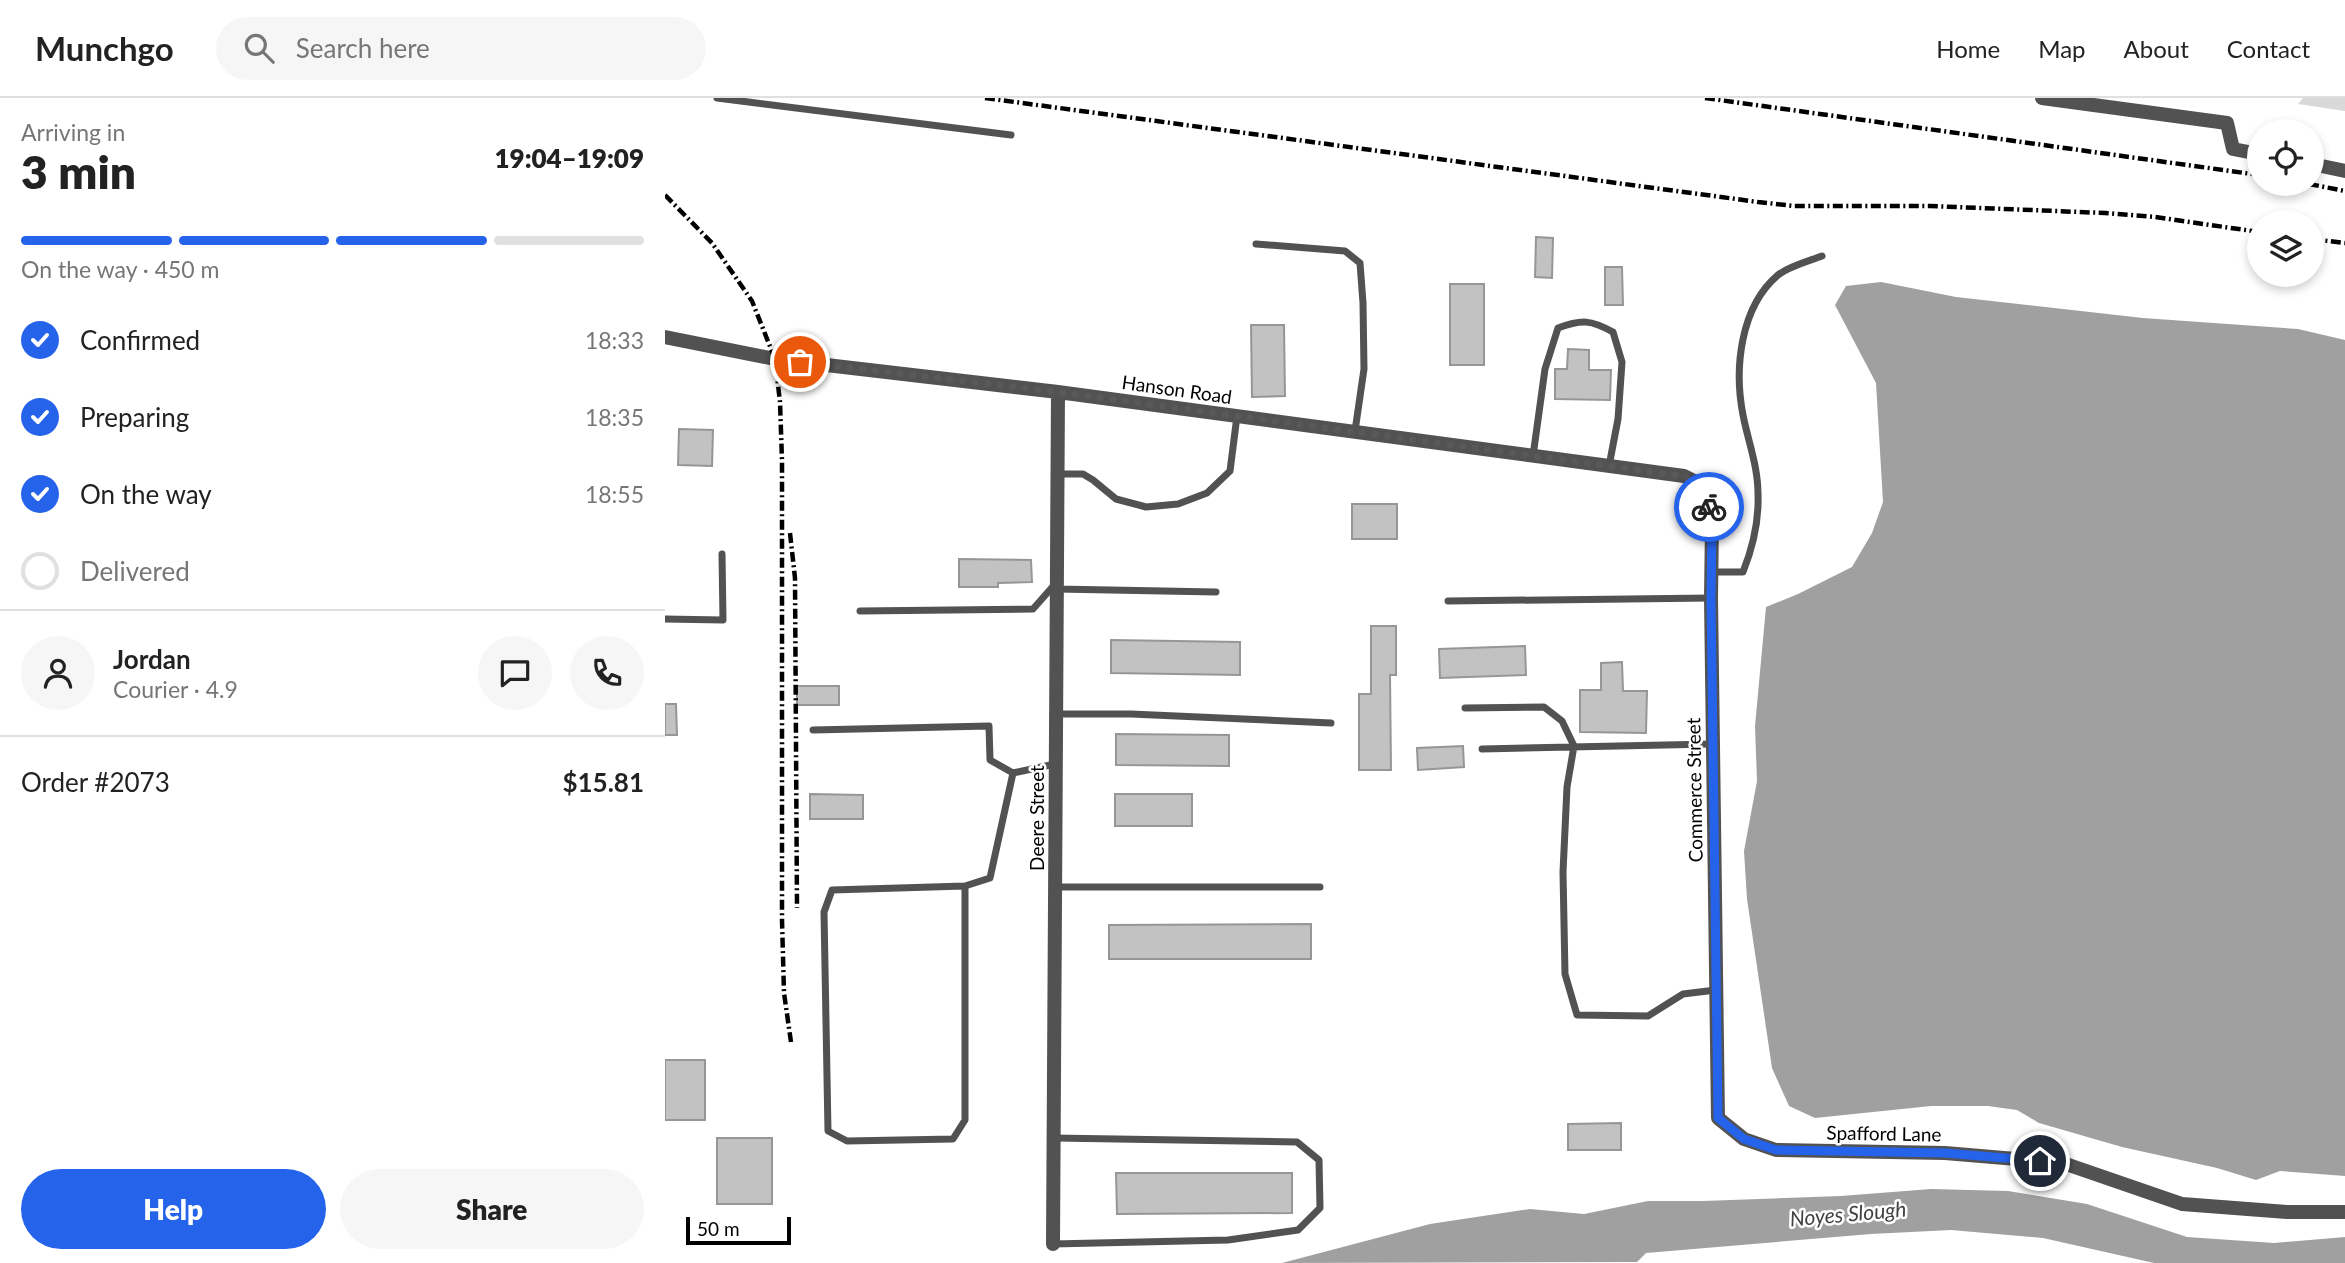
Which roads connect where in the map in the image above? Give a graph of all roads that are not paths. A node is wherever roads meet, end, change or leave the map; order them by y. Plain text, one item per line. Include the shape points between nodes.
1 (717, 98) edge
2 (2042, 98) edge
3 (1011, 135) dead end
4 (2247, 152) edge
5 (2324, 167) edge
6 (2345, 171) edge
7 (1256, 244) dead end
8 (1822, 256) dead end
9 (665, 337) edge
10 (1058, 392) junction
11 (1237, 416) junction
12 (1354, 432) junction
13 (1532, 456) junction
14 (1609, 466) junction
15 (1057, 474) junction
16 (1683, 476) joint
17 (722, 554) dead end
18 (1711, 572) junction
19 (1057, 586) junction
20 (1216, 592) dead end
21 (1711, 598) junction
22 (1448, 601) dead end
23 (860, 611) dead end
24 (665, 619) edge
25 (1465, 708) dead end
26 (1056, 714) junction
27 (1331, 723) dead end
28 (813, 730) dead end
29 (1713, 744) junction
30 (1574, 746) junction
31 (1482, 749) dead end
32 (1056, 764) junction
33 (1013, 773) junction
34 (965, 886) junction
35 (1055, 887) junction
36 (1320, 887) dead end
37 (1716, 990) junction
38 (1718, 1118) joint
39 (1054, 1138) junction
40 (2345, 1212) edge
41 (1053, 1244) joint

1 - 3 lane
2 - 4 street via 2227,123 2233,149
5 - 6 street
7 - 12 lane via 1345,251 1360,263 1364,369
8 - 18 lane via 1779,274 1757,300 1745,330 1739,376 1758,494 1754,545 1743,572
9 - 10 street, Hanson Road via 775,359
10 - 11 street, Hanson Road
10 - 15 street, Deere Street
11 - 12 street, Hanson Road
11 - 15 lane via 1230,471 1207,494 1178,504 1146,507 1116,499 1083,474
12 - 13 street, Hanson Road
13 - 14 street, Hanson Road
13 - 14 lane via 1545,369 1558,328 1595,322 1613,332 1622,362
14 - 16 street, Hanson Road
15 - 19 street, Deere Street
16 - 18 street, Commerce Street via 1704,486 1712,523
17 - 24 lane via 723,620
18 - 21 street, Commerce Street
19 - 20 lane
19 - 23 lane via 1033,609
19 - 26 street, Deere Street
21 - 22 lane
21 - 29 street, Commerce Street
25 - 30 lane via 1544,707 1562,721
26 - 27 lane
26 - 32 street, Deere Street
28 - 33 lane via 989,726 990,760
29 - 30 lane
29 - 37 street, Commerce Street
30 - 31 lane
30 - 37 lane via 1563,872 1565,974 1577,1015 1648,1016 1683,994
32 - 33 lane
32 - 35 street, Deere Street
33 - 34 lane via 990,878
34 - 34 lane via 832,890 824,912 828,1131 847,1141 953,1139 965,1120
35 - 36 lane
35 - 39 street, Deere Street
37 - 38 street, Commerce Street
38 - 40 street, Spafford Lane via 1744,1139 1776,1150 1945,1153 2063,1163 2182,1203
39 - 41 street, Deere Street
39 - 41 lane via 1297,1142 1319,1160 1320,1208 1298,1230 1229,1240

